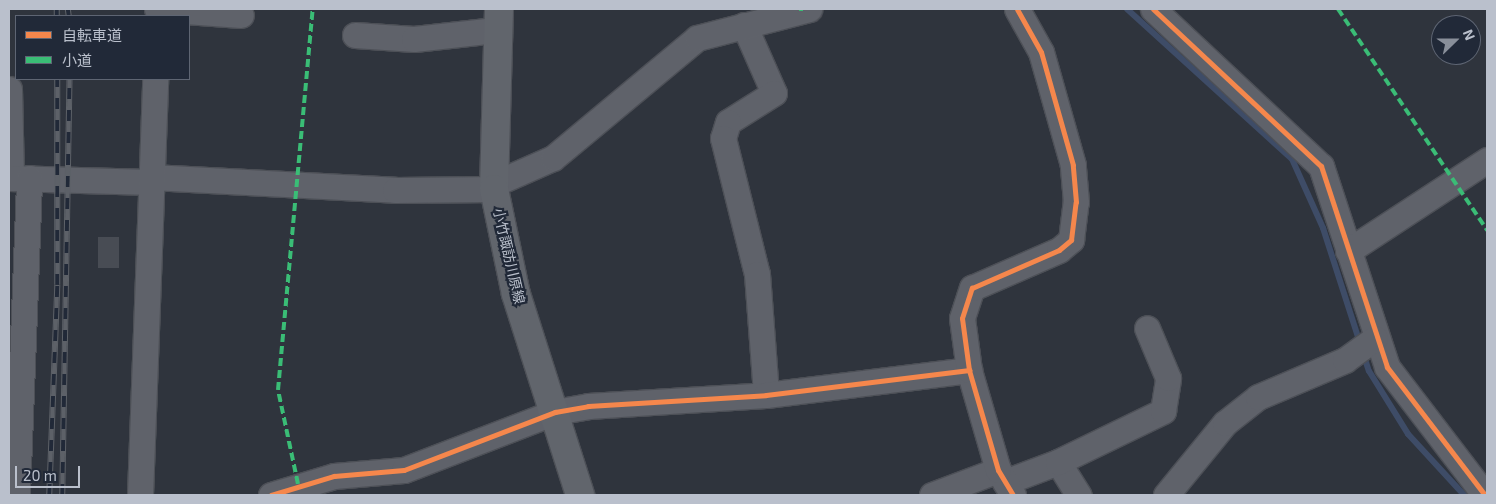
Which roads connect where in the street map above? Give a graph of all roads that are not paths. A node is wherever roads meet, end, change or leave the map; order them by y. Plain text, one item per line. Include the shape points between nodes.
1 (809, 9) edge
2 (1017, 9) edge
3 (1152, 9) edge
4 (157, 12) edge
5 (241, 15) dead end
6 (497, 19) edge
7 (744, 25) junction
8 (355, 35) dead end
9 (155, 80) edge
10 (9, 89) edge
11 (1487, 160) edge
12 (16, 178) edge
13 (151, 180) junction
14 (494, 187) junction
15 (1348, 251) junction
16 (1147, 328) dead end
17 (1374, 339) junction
18 (969, 370) junction
19 (766, 395) junction
20 (555, 412) junction
21 (1058, 462) junction
22 (1005, 482) edge
23 (17, 495) edge
24 (140, 495) edge
25 (271, 495) edge
26 (580, 495) edge
27 (932, 495) edge
28 (1079, 495) edge
29 (1166, 495) edge
30 (1485, 495) edge

1 - 7 street
2 - 18 street via 1029,23 1041,52 1073,165 1076,202 1071,240 1059,250 972,288 962,318
3 - 15 street via 1321,166
4 - 5 street
6 - 8 street via 414,39
6 - 14 main road, 小竹諏訪川原線
7 - 14 street via 698,38 553,158
7 - 19 street via 774,93 728,122 723,138 757,274
9 - 13 street
10 - 12 street
11 - 15 street
12 - 13 street
12 - 23 street
13 - 14 street via 395,190
13 - 24 street
14 - 20 main road, 小竹諏訪川原線 via 516,294
15 - 17 street
16 - 21 street via 1168,378 1163,411
17 - 29 street via 1349,357 1258,397 1225,423
17 - 30 street via 1401,388
18 - 19 street
18 - 22 street
19 - 20 street
20 - 25 street via 404,470 334,476
20 - 26 main road, 小竹諏訪川原線
21 - 22 street
21 - 28 street
22 - 27 street

